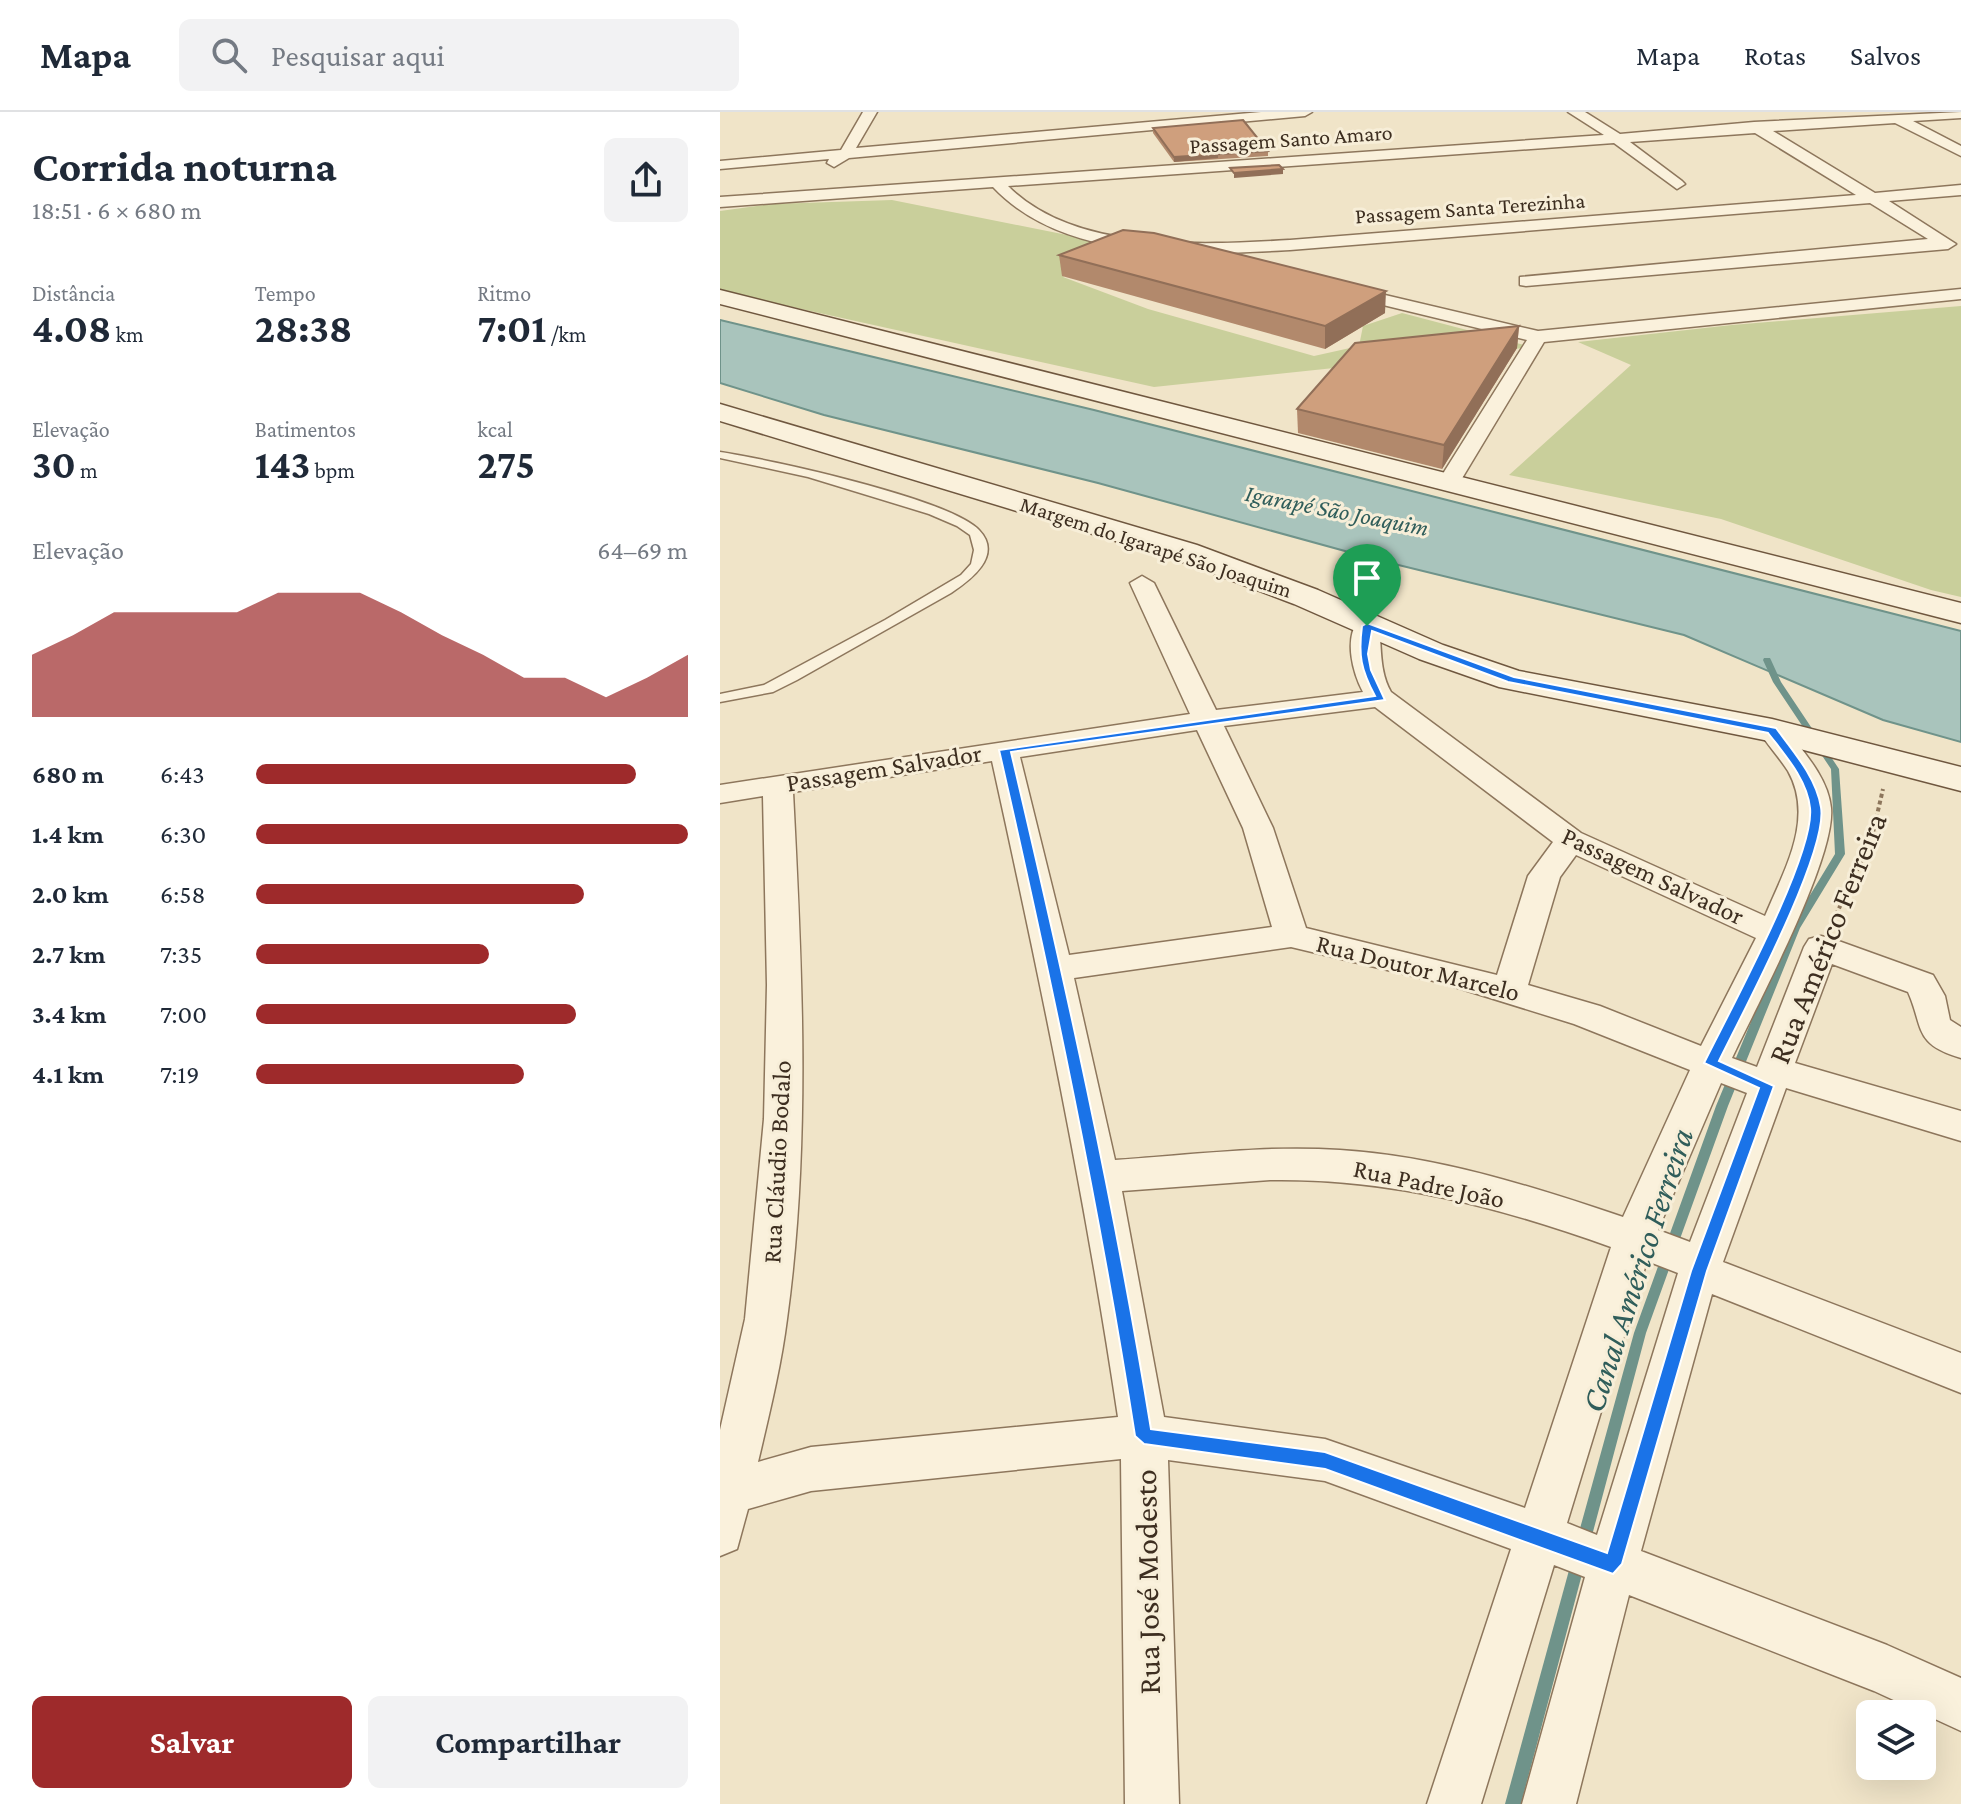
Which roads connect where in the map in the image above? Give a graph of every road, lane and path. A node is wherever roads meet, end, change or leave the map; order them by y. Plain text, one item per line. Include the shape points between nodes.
1 (870, 112) edge
2 (1305, 112) edge
3 (1575, 112) edge
4 (1729, 112) edge
5 (1853, 112) edge
6 (1961, 114) edge
7 (1895, 118) junction
8 (1867, 120) junction
9 (1758, 129) junction
10 (1014, 133) junction
11 (1619, 139) junction
12 (1034, 150) dead end
13 (1961, 152) edge
14 (846, 153) junction
15 (1051, 162) dead end
16 (720, 165) edge
17 (1066, 173) dead end
18 (997, 183) junction
19 (1677, 184) dead end
20 (1961, 190) edge
21 (780, 197) junction
22 (1874, 198) junction
23 (720, 202) edge
24 (1944, 242) junction
25 (1961, 252) edge
26 (1526, 281) dead end
27 (1961, 294) edge
28 (720, 297) edge
29 (1385, 300) dead end
30 (1538, 337) junction
31 (720, 412) edge
32 (720, 455) edge
33 (1450, 480) junction
34 (1142, 583) dead end
35 (1961, 613) edge
36 (1367, 626) junction
37 (720, 698) edge
38 (1381, 698) junction
39 (1205, 720) junction
40 (1772, 730) junction
41 (1004, 750) junction
42 (1883, 757) junction
43 (1961, 779) edge
44 (778, 785) junction
45 (720, 794) edge
46 (1570, 840) junction
47 (1775, 933) junction
48 (1291, 936) junction
49 (1821, 947) junction
50 (1055, 969) junction
51 (1509, 991) junction
52 (1961, 1045) edge
53 (1746, 1074) junction
54 (1961, 1126) edge
55 (1099, 1177) junction
56 (1673, 1255) junction
57 (1961, 1373) edge
58 (1144, 1436) junction
59 (722, 1508) edge
60 (1545, 1539) junction
61 (1607, 1563) junction
62 (1961, 1705) edge
63 (1152, 1804) edge
64 (1454, 1804) edge
65 (1549, 1804) edge

1 - 14 street
2 - 10 street
3 - 11 street
4 - 9 street
5 - 8 street
6 - 7 street, Passagem Santo Amaro
7 - 8 street, Passagem Santo Amaro
7 - 13 street
8 - 9 street, Passagem Santo Amaro
9 - 11 street, Passagem Santo Amaro
9 - 22 street
10 - 12 street
10 - 14 street
11 - 18 street, Passagem Santo Amaro
11 - 19 street
14 - 16 street
14 - 21 street
15 - 17 street
18 - 21 street, Passagem Santo Amaro
18 - 22 street, Passagem Santa Terezinha via 1014,203 1054,225 1112,239 1183,246 1309,242
20 - 22 street, Passagem Santa Terezinha
21 - 23 street, Passagem Santo Amaro
22 - 24 street
24 - 25 street
24 - 26 street
27 - 30 street
28 - 33 street
29 - 30 street
30 - 33 street
31 - 36 street, Margem do Igarapé São Joaquim via 1186,552
32 - 37 lane via 943,514 975,532 982,549 975,569 858,640 768,689
33 - 35 street
34 - 39 street
36 - 38 street, Passagem Salvador via 1366,670
36 - 40 street, Margem do Igarapé São Joaquim via 1511,680
38 - 39 street, Passagem Salvador
38 - 46 street, Passagem Salvador
39 - 41 street, Passagem Salvador
39 - 48 street via 1258,828
40 - 42 street, Margem do Igarapé São Joaquim
40 - 47 street via 1803,772 1816,808 1809,847
41 - 44 street, Passagem Salvador
41 - 50 street, Rua José Modesto
42 - 43 street, Margem do Igarapé São Joaquim
42 - 49 path, Rua Américo Ferreira via 1883,796 1871,841
44 - 45 street, Passagem Salvador
44 - 59 street, Rua Cláudio Bodalo via 784,1016 776,1229 765,1322
46 - 47 street, Passagem Salvador
46 - 51 street via 1544,876
47 - 53 street
48 - 50 street, Rua Doutor Marcelo
48 - 51 street, Rua Doutor Marcelo
49 - 52 street via 1921,984 1934,1026
49 - 53 street, Rua Américo Ferreira
50 - 55 street, Rua José Modesto
51 - 53 street, Rua Doutor Marcelo
53 - 54 street, Rua Doutor Marcelo
53 - 56 street, Rua Américo Ferreira
53 - 56 street
55 - 56 street, Rua Padre João via 1245,1165 1374,1168 1457,1185
55 - 58 street, Rua José Modesto
56 - 57 street, Rua Padre João
56 - 60 street
56 - 61 street, Rua Américo Ferreira
58 - 59 street via 834,1465
58 - 60 street via 1325,1460
58 - 63 street, Rua José Modesto
60 - 61 street
60 - 64 street
61 - 62 street via 1887,1671
61 - 65 street, Rua Américo Ferreira

